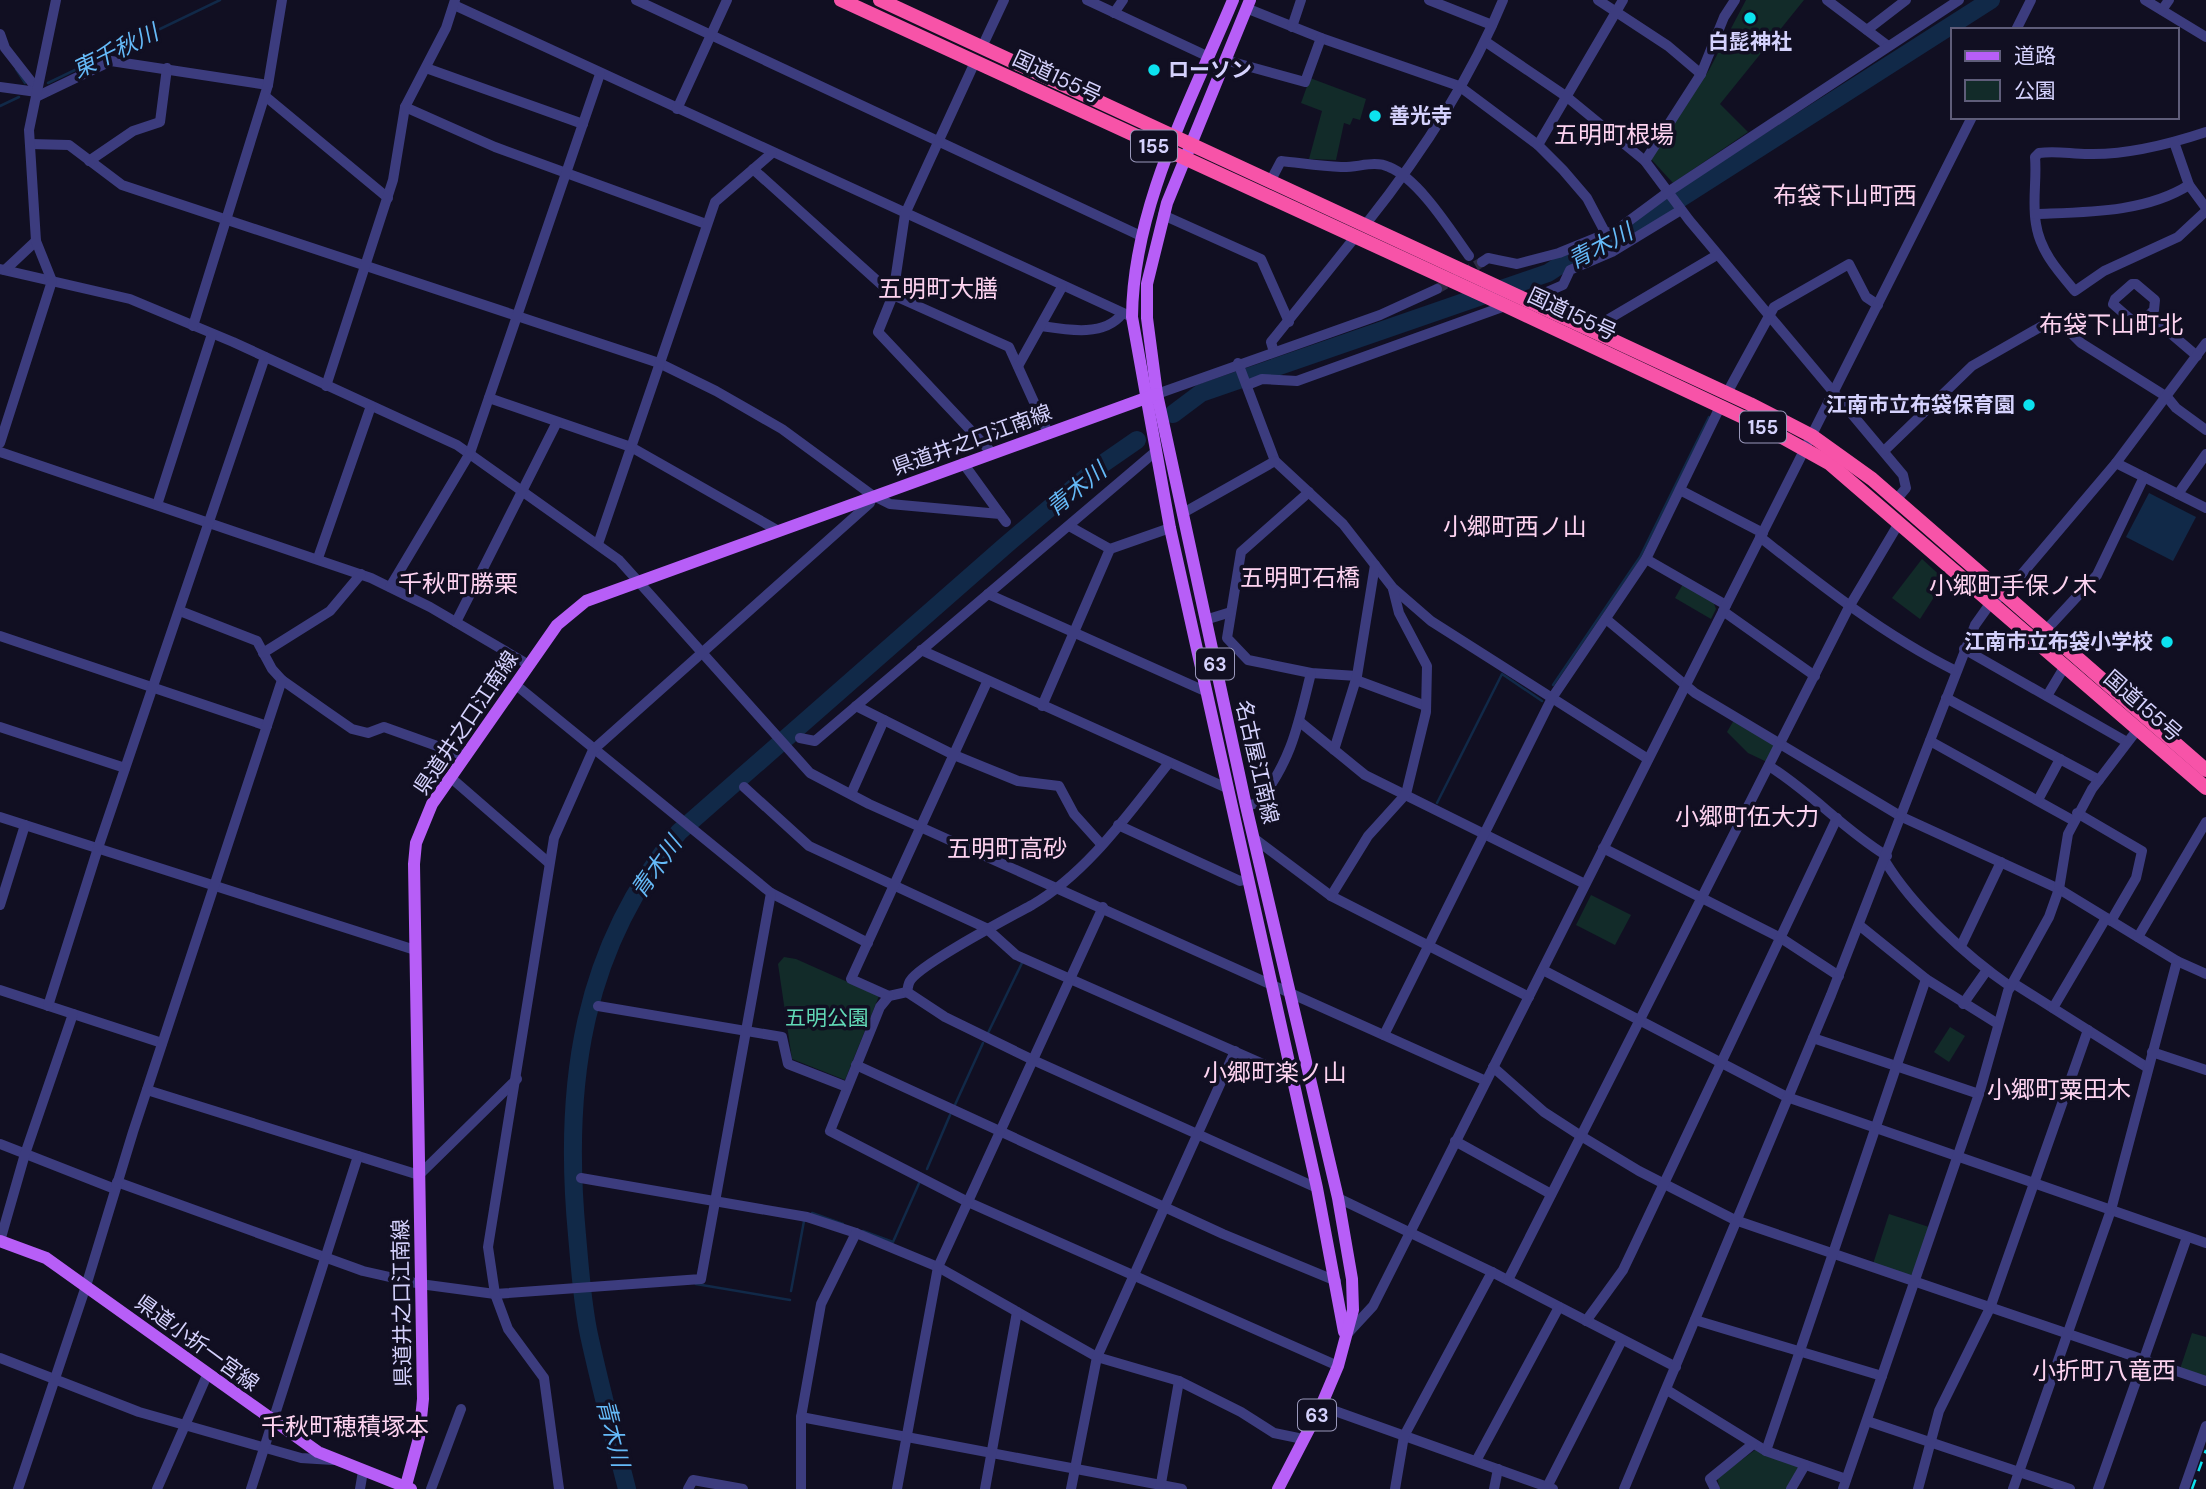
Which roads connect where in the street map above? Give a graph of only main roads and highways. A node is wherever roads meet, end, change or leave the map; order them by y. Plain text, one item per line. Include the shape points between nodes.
1 (841, 0) edge
2 (880, 0) edge
3 (1230, 1) edge
4 (1248, 4) edge
5 (1175, 138) junction
6 (1189, 144) junction
7 (1176, 156) junction
8 (1150, 396) junction
9 (1808, 443) junction
10 (1999, 598) junction
11 (2206, 770) edge
12 (2206, 788) edge
13 (0, 1241) edge
14 (1345, 1336) junction
15 (407, 1488) edge
16 (1278, 1489) edge

1 - 7 highway, 国道155号 / 155
2 - 5 highway, 国道155号 / 155
3 - 5 main road, 名古屋江南線 / 63
4 - 6 main road, 名古屋江南線 / 63
5 - 6 highway, 国道155号 / 155
5 - 7 main road, 名古屋江南線 / 63
6 - 7 main road, 名古屋江南線 / 63
6 - 9 highway, 国道155号 / 155 via 1727,393
7 - 8 main road, 名古屋江南線 / 63 via 1147,284
7 - 8 main road, 名古屋江南線 / 63 via 1141,236 1127,316
7 - 9 highway, 国道155号 / 155 via 1720,407
8 - 14 main road, 名古屋江南線 / 63 via 1170,528 1317,1188
8 - 14 main road, 名古屋江南線 / 63 via 1182,513 1338,1198 1352,1279 1353,1310
8 - 15 main road, 県道井之口江南線 via 586,601 568,613 432,804 416,843 422,1420
9 - 10 highway, 国道155号 / 155 via 1899,523
9 - 10 highway, 国道155号 / 155 via 1896,500
10 - 11 highway, 国道155号 / 155 via 2046,630
10 - 12 highway, 国道155号 / 155 via 2065,666
13 - 15 main road, 県道小折一宮線 via 35,1252 86,1286 272,1423 335,1460
14 - 16 main road, 名古屋江南線 / 63 via 1321,1406

